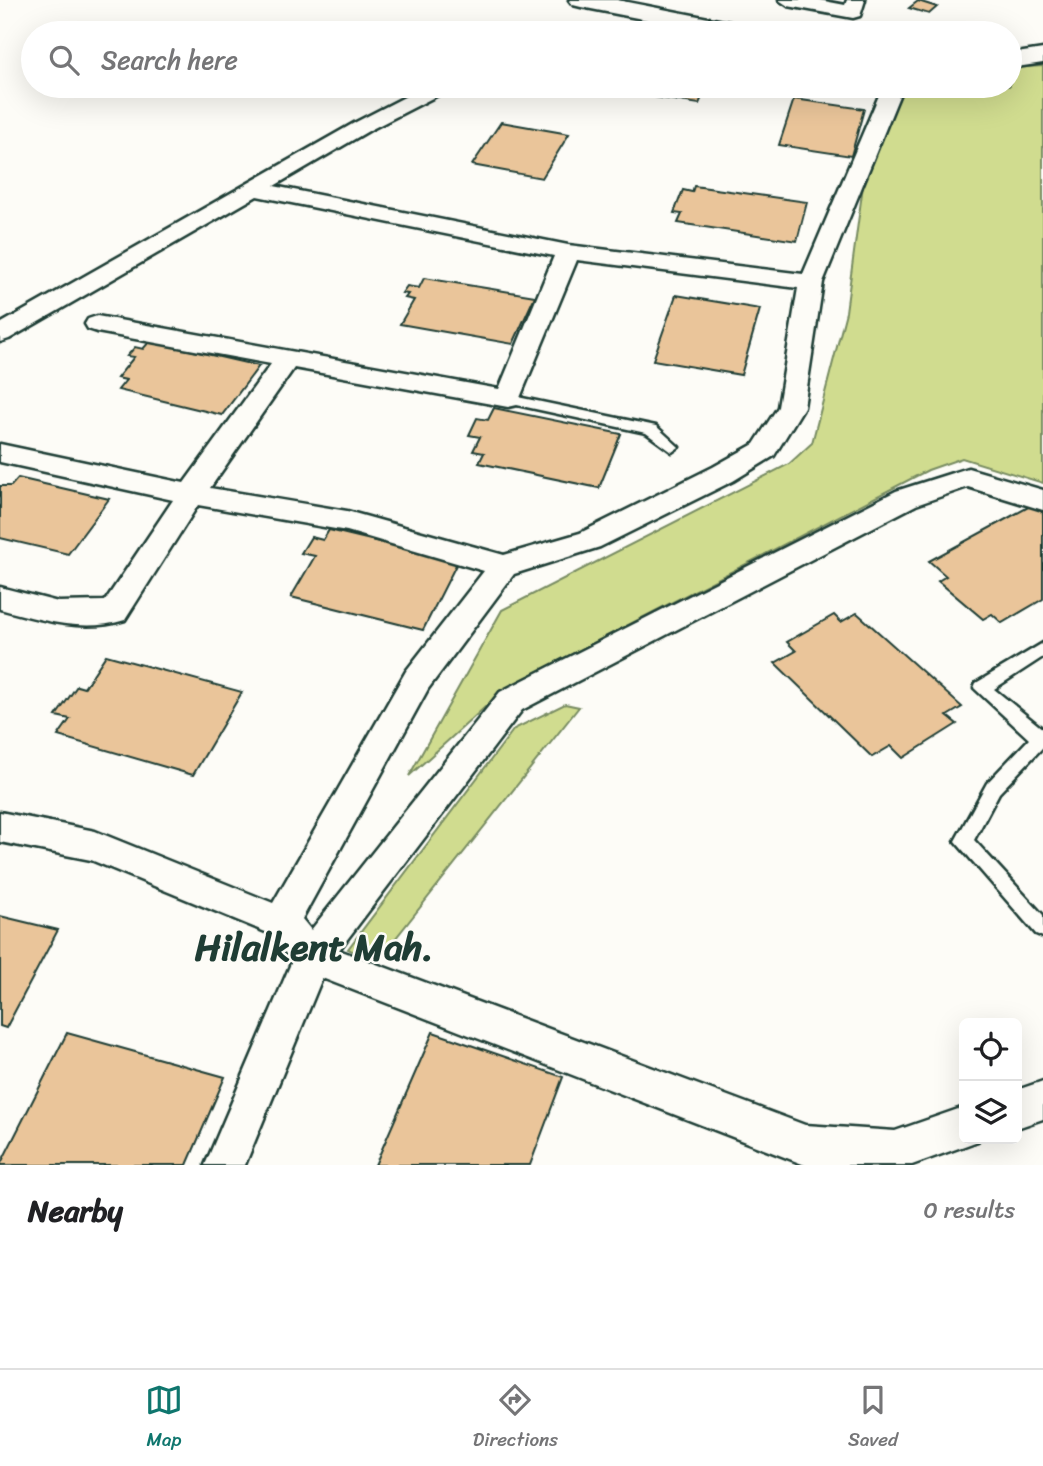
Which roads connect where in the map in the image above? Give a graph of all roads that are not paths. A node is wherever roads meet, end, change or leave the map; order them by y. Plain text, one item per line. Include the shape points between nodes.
1 (581, 0) edge
2 (788, 0) edge
3 (856, 0) edge
4 (688, 21) edge
5 (1043, 56) edge
6 (1022, 59) edge
7 (418, 98) edge
8 (888, 98) edge
9 (254, 189) junction
10 (568, 252) junction
11 (811, 282) junction
12 (97, 324) dead end
13 (0, 334) edge
14 (288, 358) junction
15 (508, 399) junction
16 (672, 447) dead end
17 (0, 453) edge
18 (191, 494) junction
19 (1043, 500) edge
20 (504, 566) junction
21 (0, 598) edge
22 (1043, 649) edge
23 (1042, 737) edge
24 (0, 827) edge
25 (281, 922) junction
26 (1043, 928) edge
27 (312, 957) junction
28 (1043, 1100) edge
29 (1022, 1107) edge
30 (959, 1129) edge
31 (892, 1158) edge
32 (225, 1165) edge

1 - 4 street
2 - 3 street via 853,12
5 - 6 street
7 - 9 street
8 - 11 street
9 - 10 street
9 - 13 street
10 - 11 street
10 - 15 street
11 - 20 street via 791,407 764,450 590,540
12 - 14 street
14 - 15 street
14 - 18 street
15 - 16 lane via 651,429
17 - 18 street
18 - 20 street via 347,521
18 - 21 street via 114,612 58,613
19 - 27 street via 968,477 906,498 511,701
20 - 25 street via 417,680
22 - 23 lane via 982,688
23 - 26 lane via 993,788 964,841
24 - 25 street via 95,846
25 - 27 street
27 - 31 street via 805,1145
27 - 32 street
28 - 29 street
30 - 31 street

